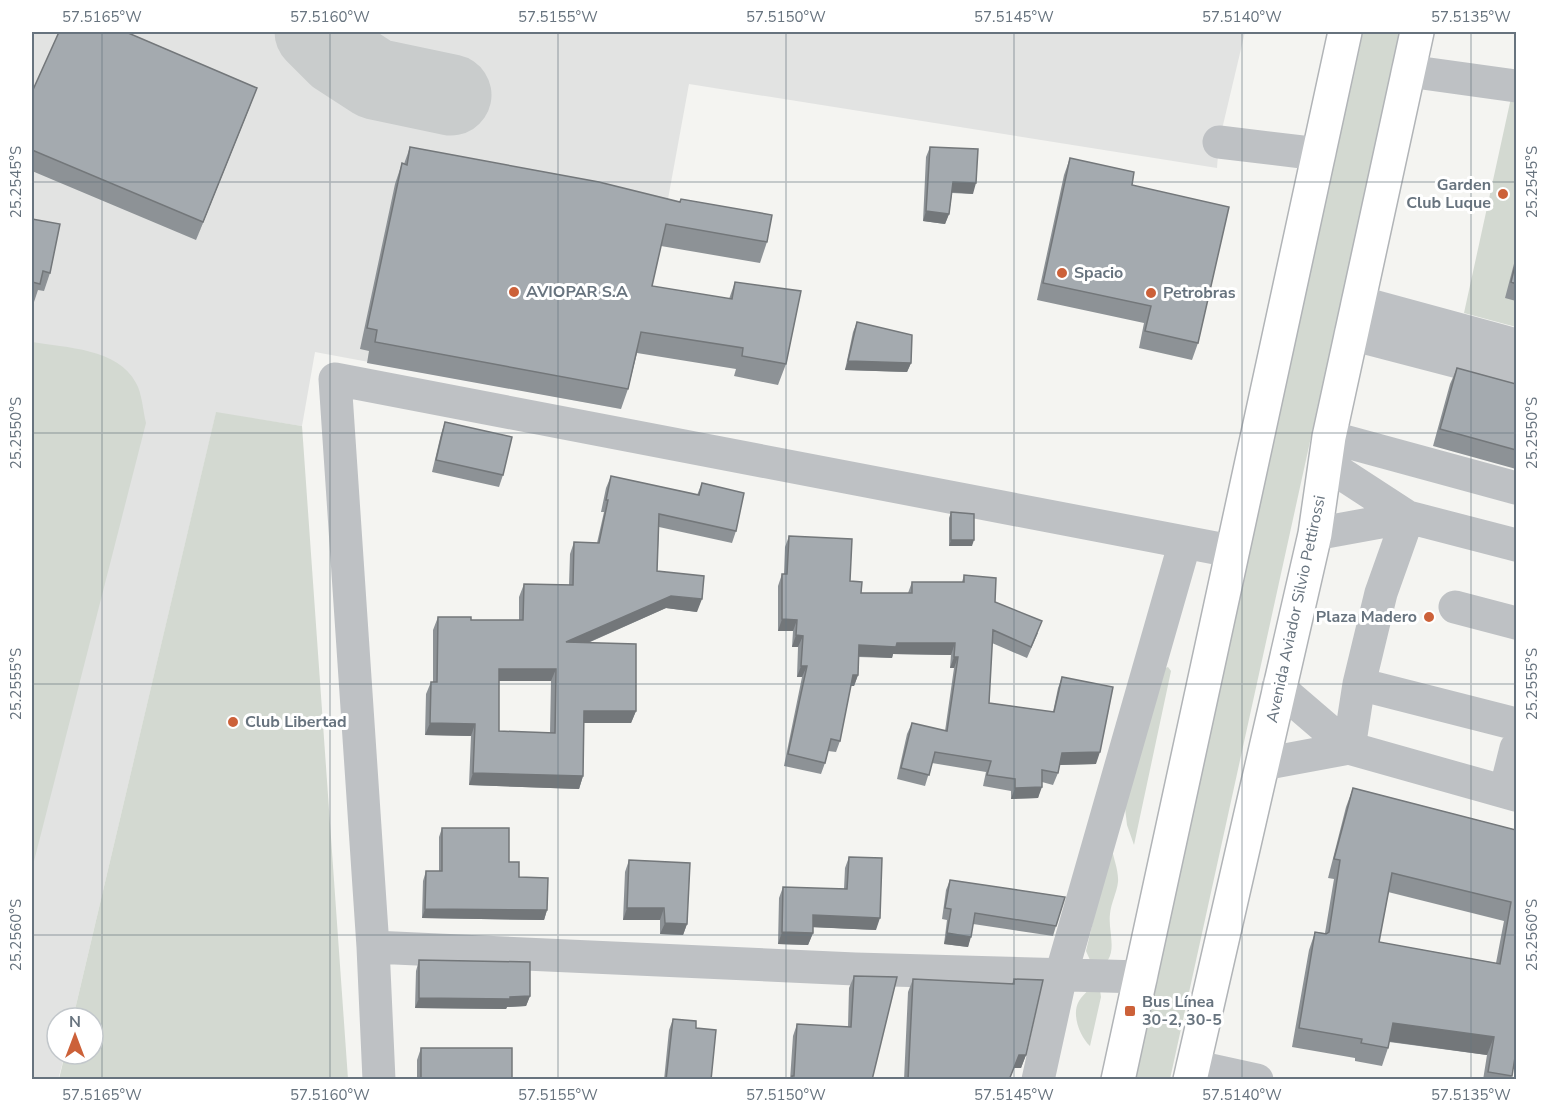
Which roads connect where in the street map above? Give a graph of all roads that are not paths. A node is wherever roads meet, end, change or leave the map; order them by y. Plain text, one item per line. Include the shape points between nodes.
1 (1346, 32) edge
2 (1417, 32) edge
3 (1408, 71) junction
4 (1516, 86) edge
5 (1221, 140) dead end
6 (1318, 154) junction
7 (1358, 302) junction
8 (1351, 334) junction
9 (1516, 345) edge
10 (1426, 354) junction
11 (1516, 377) edge
12 (1516, 396) edge
13 (1327, 450) junction
14 (1516, 488) edge
15 (1408, 517) junction
16 (1315, 534) junction
17 (1185, 542) junction
18 (1516, 545) edge
19 (1231, 551) junction
20 (1455, 607) dead end
21 (1516, 624) edge
22 (1359, 684) junction
23 (1278, 687) junction
24 (1516, 723) edge
25 (1349, 748) junction
26 (1516, 748) edge
27 (1263, 764) junction
28 (1511, 793) edge
29 (373, 947) junction
30 (1061, 975) junction
31 (1141, 977) junction
32 (1192, 1073) edge
33 (379, 1080) edge
34 (1038, 1080) edge
35 (1118, 1080) edge
36 (1257, 1080) edge

1 - 6 highway
2 - 3 highway, Avenida Aviador Silvio Pettirossi
3 - 4 street
3 - 7 highway, Avenida Aviador Silvio Pettirossi
5 - 6 street
6 - 19 highway
7 - 8 highway, Avenida Aviador Silvio Pettirossi
7 - 9 street
8 - 10 street
8 - 13 highway, Avenida Aviador Silvio Pettirossi
10 - 11 street
10 - 12 street via 1449,378
13 - 14 street
13 - 15 street
13 - 16 highway, Avenida Aviador Silvio Pettirossi
15 - 16 street
15 - 18 street
15 - 22 street via 1381,593
16 - 23 highway, Avenida Aviador Silvio Pettirossi
17 - 19 street
17 - 29 street via 335,379
17 - 30 street
19 - 31 highway
20 - 21 street
22 - 24 street
22 - 25 street
23 - 25 street
23 - 27 highway, Avenida Aviador Silvio Pettirossi
25 - 27 street
25 - 28 street
26 - 28 street
27 - 32 highway, Avenida Aviador Silvio Pettirossi
29 - 30 street
29 - 33 street
30 - 31 street
30 - 34 street
31 - 35 highway
32 - 36 street

